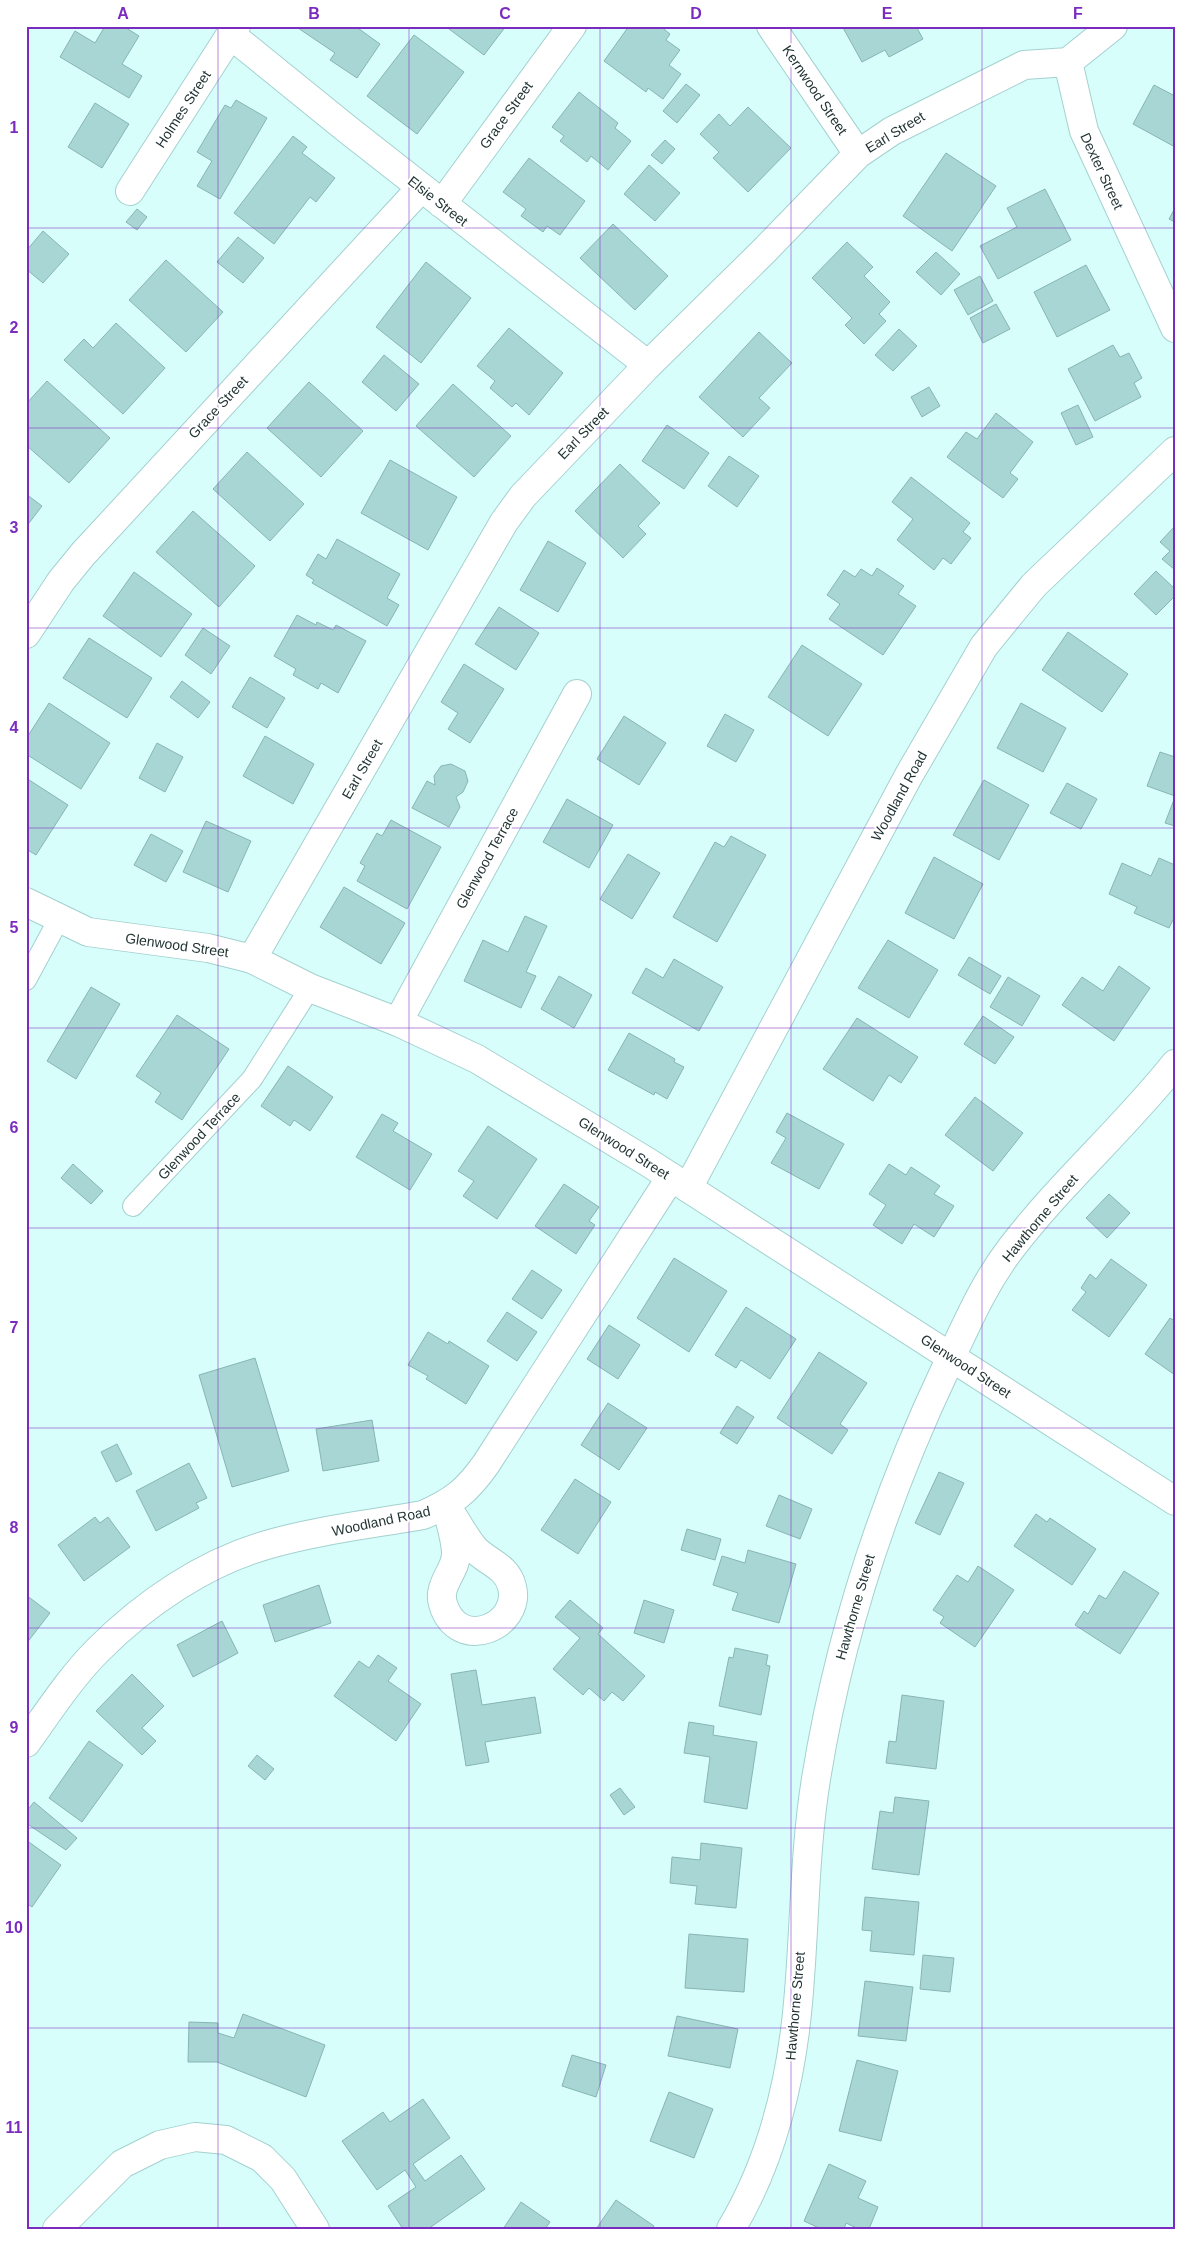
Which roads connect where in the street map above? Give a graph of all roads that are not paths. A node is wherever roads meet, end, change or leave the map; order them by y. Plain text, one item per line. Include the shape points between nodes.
1 (572, 26) edge
2 (771, 26) edge
3 (1113, 26) edge
4 (234, 30) edge
5 (1068, 62) junction
6 (858, 154) junction
7 (130, 191) dead end
8 (432, 196) junction
9 (1175, 328) edge
10 (648, 365) junction
11 (1175, 451) edge
12 (26, 634) edge
13 (577, 694) dead end
14 (26, 902) edge
15 (59, 919) junction
16 (252, 959) junction
17 (26, 980) edge
18 (310, 988) junction
19 (398, 1022) junction
20 (1175, 1064) edge
21 (679, 1183) junction
22 (133, 1206) dead end
23 (952, 1356) junction
24 (1175, 1501) edge
25 (26, 1743) edge
26 (57, 2229) edge
27 (315, 2229) edge
28 (731, 2229) edge

1 - 8 street, Grace Street
2 - 6 street, Kernwood Street
3 - 5 street
4 - 7 street, Holmes Street
4 - 8 street, Elsie Street
5 - 6 street, Earl Street via 1024,65 900,127
5 - 9 street, Dexter Street via 1084,131
6 - 10 street, Earl Street
8 - 10 street, Elsie Street
8 - 12 street, Grace Street via 83,554
10 - 16 street, Earl Street via 513,508
11 - 21 street, Woodland Road via 1034,585 984,646
13 - 19 street, Glenwood Terrace
14 - 15 street, Glenwood Street
15 - 16 street, Glenwood Street via 88,932 208,948
15 - 17 lane
16 - 18 street, Glenwood Street
18 - 19 street, Glenwood Street
18 - 22 lane, Glenwood Terrace via 252,1079
19 - 21 street, Glenwood Street via 499,1071
20 - 23 street, Hawthorne Street via 1150,1096 1012,1247 972,1308
21 - 23 street, Glenwood Street
21 - 25 street, Woodland Road via 469,1486 446,1505 423,1515 270,1544 226,1560 181,1583 140,1611 97,1651
23 - 24 street, Glenwood Street
23 - 28 street, Hawthorne Street via 918,1426 889,1498 840,1658 824,1731 808,1832 798,2003 788,2080 768,2150
26 - 27 street via 122,2164 160,2145 195,2137 226,2140 262,2158 282,2180

